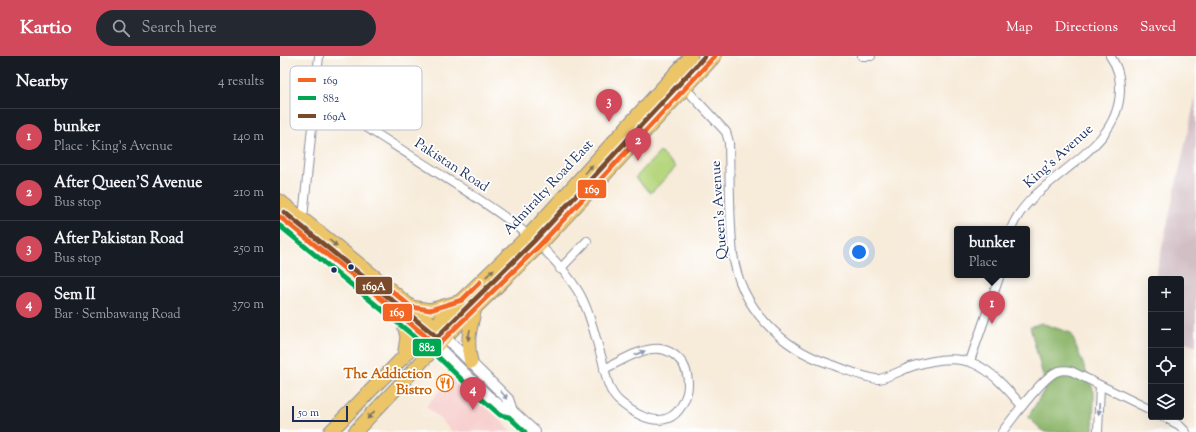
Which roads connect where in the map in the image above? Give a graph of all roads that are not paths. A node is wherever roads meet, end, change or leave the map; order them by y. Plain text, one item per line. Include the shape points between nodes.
1 (319, 56) edge
2 (691, 56) edge
3 (715, 56) edge
4 (862, 56) edge
5 (871, 56) edge
6 (1110, 56) edge
7 (318, 66) edge
8 (674, 76) junction
9 (686, 88) junction
10 (311, 130) edge
11 (372, 130) edge
12 (280, 201) edge
13 (280, 218) edge
14 (299, 224) junction
15 (1013, 226) edge
16 (528, 236) junction
17 (587, 241) dead end
18 (540, 246) junction
19 (560, 269) junction
20 (999, 278) edge
21 (462, 300) junction
22 (475, 308) junction
23 (407, 311) junction
24 (434, 326) junction
25 (424, 335) junction
26 (441, 341) junction
27 (404, 357) junction
28 (970, 361) junction
29 (471, 362) junction
30 (604, 369) junction
31 (1100, 386) junction
32 (1022, 406) junction
33 (1148, 409) edge
34 (512, 411) junction
35 (1170, 420) edge
36 (330, 432) edge
37 (355, 432) edge
38 (535, 432) edge
39 (1002, 432) edge
40 (1098, 432) edge
41 (1186, 432) edge

1 - 7 street
2 - 8 main road, Admiralty Road East
3 - 9 main road
4 - 5 street
6 - 15 street, King's Avenue via 1118,71 1120,83 1120,105 1111,126 1022,208
8 - 9 street, Queen's Avenue
16 -> 8 main road, Admiralty Road East
9 - 18 main road
9 - 28 street, Queen's Avenue via 726,132 729,142 733,255 741,282 754,308 767,326 796,349 817,360 880,379 926,362 953,359
10 - 14 street
11 - 16 street, Pakistan Road via 492,208
12 - 14 main road
13 - 14 main road
14 - 23 main road
16 - 18 street, Pakistan Road
21 -> 16 main road, Admiralty Road East
17 - 19 street
18 - 19 street, Pakistan Road
18 - 22 main road
19 - 30 street, Pakistan Road via 578,291 590,319
20 - 28 street
21 - 23 main road via 430,310
21 - 24 main road, Admiralty Road East
22 - 26 main road
22 -> 29 main road via 467,347
23 - 24 main road
23 - 25 main road
23 - 27 main road
24 - 25 main road, Admiralty Road East
24 - 26 main road
25 - 26 main road
25 - 27 main road, Admiralty Road East
26 - 29 street
26 - 34 street via 493,400 504,409
26 -> 37 main road
27 - 36 main road, Admiralty Road East
28 - 32 street via 988,370
29 -> 34 street via 508,399
30 -> 30 street via 648,349 658,348 669,351 685,368 688,391 679,410 670,420 652,421 636,414 618,400 611,391
31 - 32 street via 1072,371 1061,370 1054,373
31 - 33 street
31 -> 40 street
32 - 39 street
34 - 38 street
35 - 41 street

